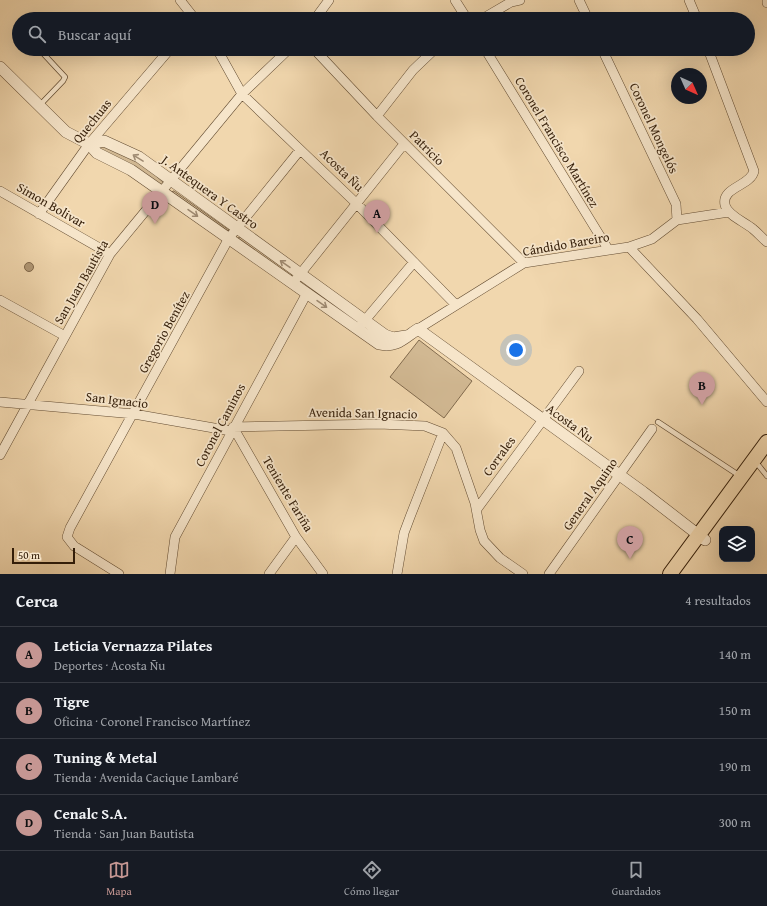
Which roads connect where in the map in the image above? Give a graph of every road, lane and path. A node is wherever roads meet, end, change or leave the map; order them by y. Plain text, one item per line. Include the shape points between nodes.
1 (180, 0) edge
2 (329, 0) edge
3 (454, 0) edge
4 (578, 0) edge
5 (689, 0) edge
6 (767, 0) edge
7 (514, 1) edge
8 (767, 3) edge
9 (189, 12) edge
10 (320, 12) edge
11 (462, 12) edge
12 (494, 12) edge
13 (584, 12) edge
14 (694, 12) edge
15 (46, 56) edge
16 (164, 56) edge
17 (220, 56) edge
18 (282, 56) edge
19 (321, 56) edge
20 (427, 56) edge
21 (489, 56) edge
22 (605, 56) edge
23 (711, 56) edge
24 (0, 68) edge
25 (242, 94) junction
26 (39, 106) junction
27 (377, 116) junction
28 (89, 144) junction
29 (404, 144) junction
30 (300, 150) junction
31 (169, 181) junction
32 (0, 191) edge
33 (161, 191) junction
34 (356, 203) junction
35 (729, 212) junction
36 (39, 214) junction
37 (677, 220) junction
38 (237, 229) junction
39 (229, 238) junction
40 (767, 242) edge
41 (629, 247) junction
42 (608, 249) junction
43 (110, 254) junction
44 (414, 262) junction
45 (524, 263) junction
46 (297, 279) junction
47 (307, 293) junction
48 (0, 300) edge
49 (456, 305) junction
50 (362, 325) junction
51 (418, 329) junction
52 (65, 336) junction
53 (579, 371) dead end
54 (0, 402) edge
55 (767, 402) edge
56 (28, 404) junction
57 (134, 414) junction
58 (542, 419) junction
59 (655, 425) joint
60 (232, 429) junction
61 (444, 433) junction
62 (767, 442) edge
63 (767, 454) edge
64 (0, 455) edge
65 (763, 471) edge
66 (619, 476) junction
67 (741, 477) junction
68 (476, 508) junction
69 (296, 537) junction
70 (702, 537) junction
71 (119, 574) edge
72 (170, 574) edge
73 (269, 574) edge
74 (323, 574) edge
75 (397, 574) edge
76 (523, 574) edge
77 (549, 574) edge
78 (670, 574) edge
79 (679, 574) edge

1 - 9 street
2 - 10 street
3 - 11 street
4 - 13 street
5 - 14 street
6 - 8 street
7 - 12 street
15 - 26 lane via 65,77
16 - 28 street, Quechuas
17 - 25 street, Acosta Ñu
18 - 25 street, San Juan Bautista
19 - 27 street, Patricio
20 - 27 street
21 - 42 street, Coronel Francisco Martínez
22 - 37 street, Coronel Mongelós via 676,204
23 - 35 street via 754,171 749,180 727,196 725,203
24 - 26 street
25 - 30 street, Acosta Ñu
25 - 31 street, San Juan Bautista
26 - 28 street via 66,132
27 - 29 street, Patricio
31 -> 28 street, J. Antequera Y Castro via 139,157 104,141
28 - 33 street, J. Antequera Y Castro via 98,153 131,170
28 - 36 street, Quechuas
29 - 34 street
29 - 45 street, Patricio
30 - 34 street, Acosta Ñu
30 - 38 street, Gregorio Benítez
31 - 33 street, San Juan Bautista
31 - 38 street, J. Antequera Y Castro
32 - 36 street, Simon Bolivar
33 -> 39 street, J. Antequera Y Castro
33 - 43 street, San Juan Bautista
34 - 44 street, Acosta Ñu
34 - 46 street
35 - 37 street, Cándido Bareiro
35 - 40 street via 754,229
36 - 43 street, Simon Bolivar
37 - 41 street, Cándido Bareiro via 652,239
38 - 39 street, Gregorio Benítez
46 -> 38 street, J. Antequera Y Castro
39 - 46 street, J. Antequera Y Castro
39 - 57 street, Gregorio Benítez
41 - 42 street, Cándido Bareiro
41 - 55 street via 696,319
42 - 45 street, Cándido Bareiro
43 - 52 street, San Juan Bautista
44 - 49 street, Acosta Ñu
44 - 50 street
45 - 49 street, Cándido Bareiro
46 - 47 street, J. Antequera Y Castro
46 - 50 street, J. Antequera Y Castro
47 -> 50 street, J. Antequera Y Castro
47 - 60 street, Coronel Caminos
48 - 52 street
49 - 51 street, Cándido Bareiro
50 - 51 street, J. Antequera Y Castro via 379,344 386,345 401,342
51 - 58 street, Acosta Ñu
52 - 56 street, San Juan Bautista
53 - 58 street, Corrales
54 - 56 street, San Ignacio
56 - 57 street, San Ignacio
56 - 64 street, San Juan Bautista
57 - 60 street, San Ignacio
57 - 71 street, Gregorio Benítez via 70,528 67,538 74,546
58 - 66 street, Acosta Ñu
58 - 68 street, Corrales
59 - 66 street, General Aquino
59 - 67 lane
60 - 61 street, Avenida San Ignacio via 378,424 426,426
60 - 69 street, Teniente Fariña
60 - 72 street, Coronel Caminos via 175,537
61 - 68 street via 456,448
61 - 75 street via 404,533
62 - 67 main road
63 - 65 main road
65 - 70 main road
66 - 70 street, Acosta Ñu
66 - 77 street, General Aquino
67 - 70 main road
68 - 76 street via 484,541 500,558
69 - 73 street
69 - 74 street, Teniente Fariña
70 - 78 main road
70 - 79 main road

